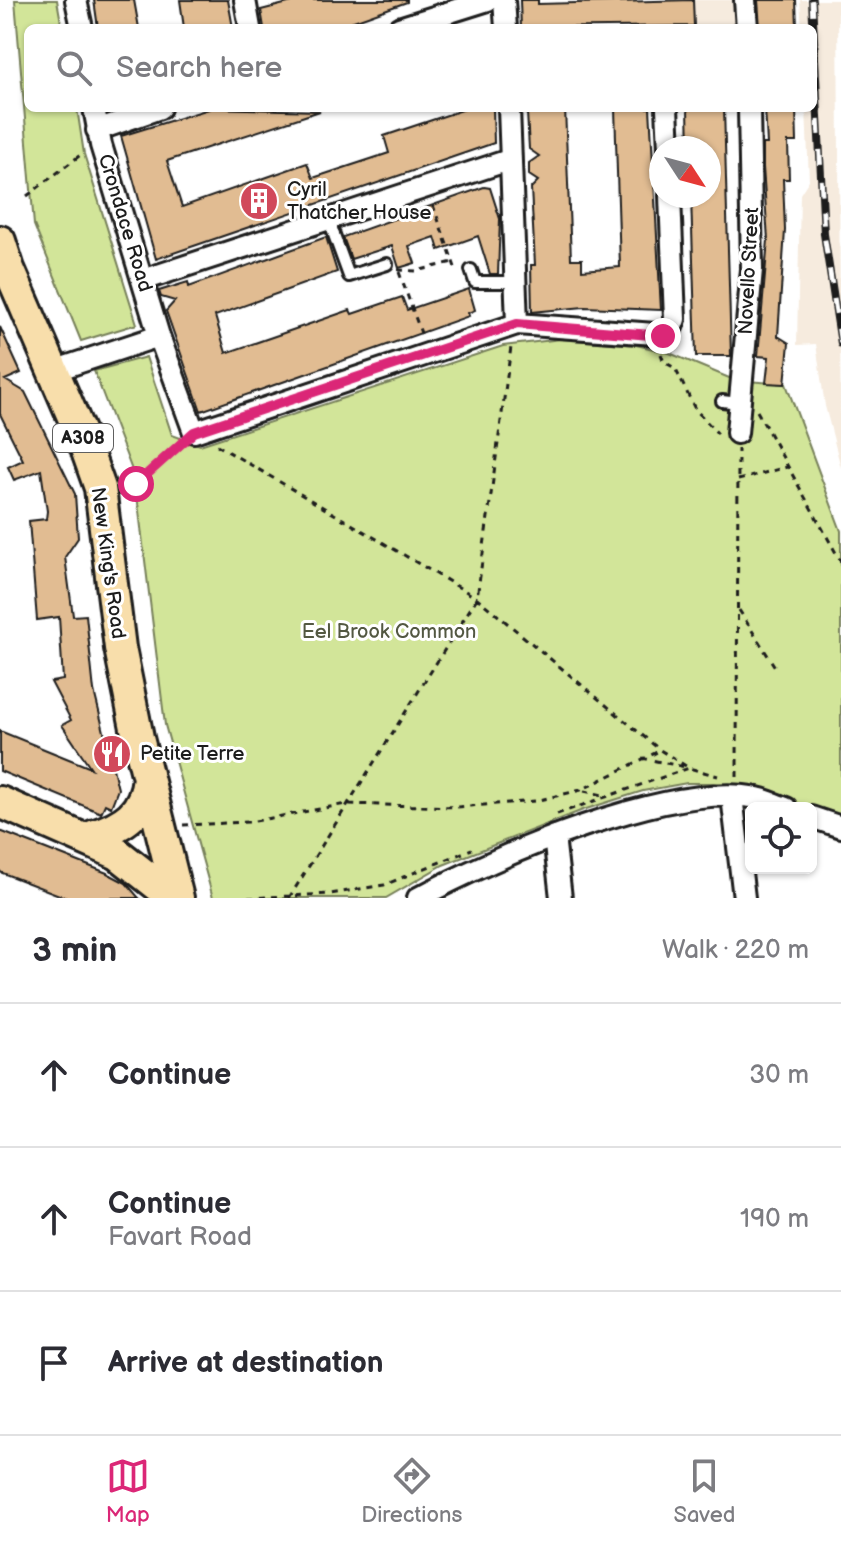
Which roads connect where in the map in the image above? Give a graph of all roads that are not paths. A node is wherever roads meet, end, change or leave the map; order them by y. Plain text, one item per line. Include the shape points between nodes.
1 (76, 0) edge
2 (245, 0) edge
3 (488, 0) edge
4 (504, 0) edge
5 (745, 0) edge
6 (81, 24) edge
7 (249, 24) edge
8 (412, 24) edge
9 (506, 24) edge
10 (747, 24) edge
11 (95, 112) edge
12 (152, 112) edge
13 (509, 112) edge
14 (667, 112) edge
15 (749, 112) edge
16 (668, 136) edge
17 (99, 137) junction
18 (509, 160) junction
19 (669, 208) edge
20 (329, 221) junction
21 (0, 241) edge
22 (0, 247) edge
23 (387, 264) road end
24 (471, 270) dead end
25 (143, 280) junction
26 (516, 282) junction
27 (517, 324) junction
28 (159, 336) junction
29 (53, 371) junction
30 (737, 443) road end
31 (148, 778) junction
32 (734, 789) junction
33 (0, 802) edge
34 (768, 802) edge
35 (817, 819) edge
36 (550, 827) junction
37 (841, 827) edge
38 (174, 835) junction
39 (88, 836) junction
40 (176, 898) edge
41 (418, 898) edge
42 (561, 898) edge
43 (744, 898) edge

1 - 6 street
2 - 7 street
3 - 8 street
4 - 9 street
5 - 10 street
11 - 17 street, Crondace Road
12 - 17 street
13 - 18 street
14 - 16 street
15 - 30 street, Novello Street via 752,269 741,381 731,402
17 - 25 street, Crondace Road
18 - 20 street
18 - 26 street
19 - 27 street via 664,332
20 - 23 lane via 349,276
20 - 25 street
21 - 22 main road, New King's Road / A308
22 - 29 main road, New King's Road / A308
24 - 26 lane via 475,282
25 - 28 street, Crondace Road
26 - 27 street
27 - 28 street, Crondace Road via 194,432
28 - 29 street
29 - 31 main road, New King's Road / A308 via 100,488 120,648
31 - 38 main road, New King's Road / A308
31 - 39 main road via 137,812 118,827
32 - 34 street
32 - 36 street
32 - 43 street
33 - 39 main road
35 - 37 street
36 - 41 street
36 - 42 street
38 - 39 main road via 136,845
38 - 40 main road, New King's Road / A308
39 - 40 main road

